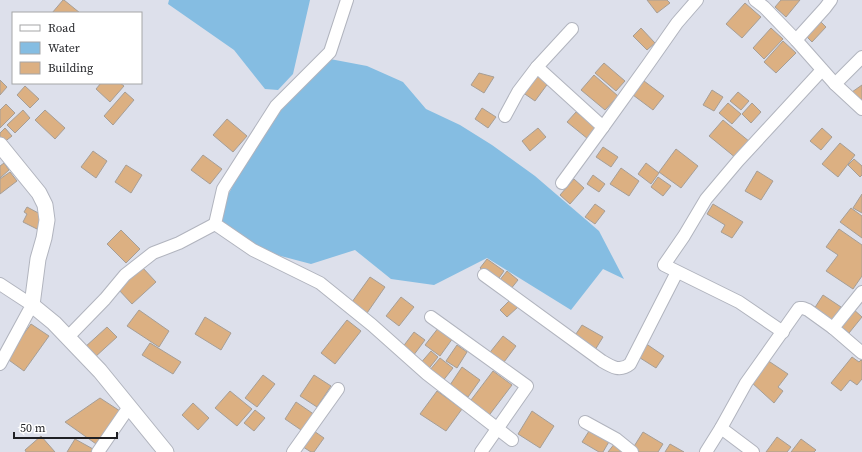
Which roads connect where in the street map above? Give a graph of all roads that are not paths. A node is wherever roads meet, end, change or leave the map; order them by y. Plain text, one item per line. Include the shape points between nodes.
1 (347, 0) edge
2 (697, 0) edge
3 (755, 0) edge
4 (831, 0) edge
5 (572, 29) dead end
6 (796, 40) junction
7 (862, 57) edge
8 (537, 67) junction
9 (822, 70) junction
10 (835, 84) junction
11 (862, 109) edge
12 (505, 116) dead end
13 (603, 127) junction
14 (0, 146) edge
15 (562, 183) dead end
16 (214, 224) junction
17 (677, 272) junction
18 (484, 274) dead end
19 (0, 284) edge
20 (862, 292) edge
21 (32, 305) junction
22 (431, 317) dead end
23 (833, 328) junction
24 (783, 332) junction
25 (68, 337) junction
26 (862, 352) edge
27 (0, 364) edge
28 (338, 390) dead end
29 (129, 407) junction
30 (586, 422) dead end
31 (722, 428) junction
32 (497, 429) junction
33 (512, 440) dead end
34 (98, 452) edge
35 (166, 452) edge
36 (293, 452) edge
37 (481, 452) edge
38 (632, 452) edge
39 (706, 452) edge
40 (753, 452) edge

1 - 16 street via 330,52 276,106 223,189
2 - 13 street
3 - 6 street
4 - 6 street
5 - 8 street
6 - 9 street
7 - 10 street
8 - 12 street via 518,92
8 - 13 street
9 - 10 street
9 - 17 street via 706,199 664,265
10 - 11 street
13 - 15 street
14 - 21 street via 46,205 47,220 38,259
16 - 25 street via 179,243 153,253 125,275
16 - 32 street via 253,250 320,283 427,374
17 - 18 street via 630,364 620,368 602,361
17 - 24 street via 739,302
19 - 21 street
20 - 23 street
21 - 25 street
21 - 27 street
22 - 32 street via 527,386
23 - 24 street via 808,310 799,308
23 - 26 street
24 - 31 street via 746,383
25 - 29 street
28 - 36 street
29 - 34 street
29 - 35 street
30 - 38 street via 616,439
31 - 39 street
31 - 40 street
32 - 33 street
32 - 37 street

